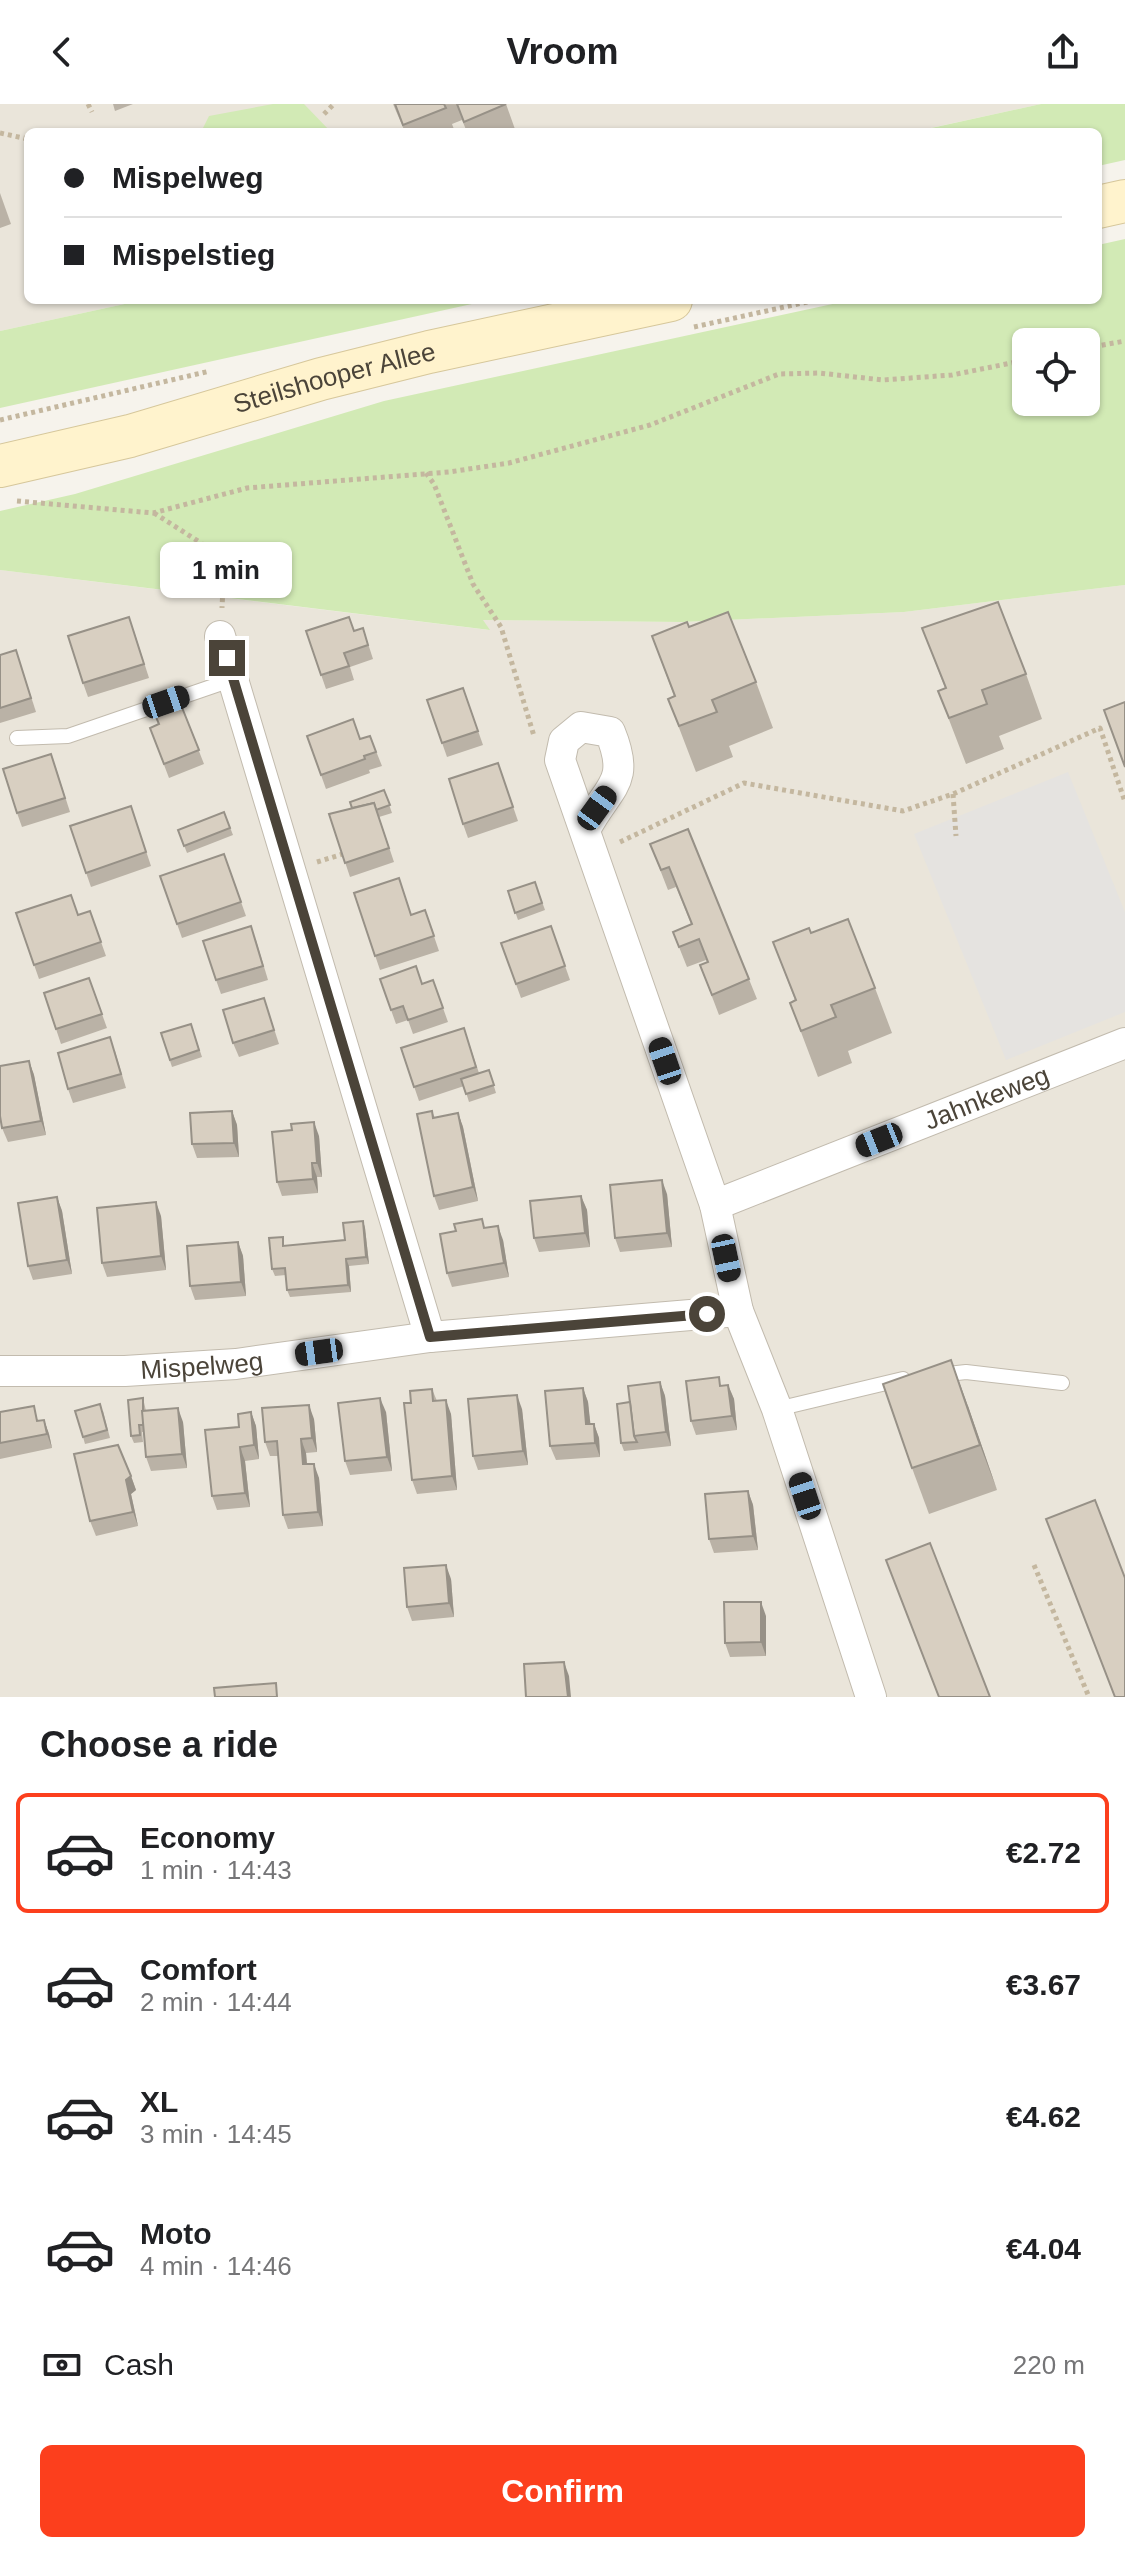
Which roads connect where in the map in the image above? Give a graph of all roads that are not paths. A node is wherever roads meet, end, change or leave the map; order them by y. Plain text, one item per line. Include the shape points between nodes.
1 (1125, 201) edge
2 (1102, 206) edge
3 (652, 304) edge
4 (9, 484) edge
5 (220, 636) road end
6 (234, 679) junction
7 (17, 738) dead end
8 (586, 828) junction
9 (1125, 1043) edge
10 (715, 1205) junction
11 (738, 1311) junction
12 (430, 1337) junction
13 (0, 1371) edge
14 (1062, 1383) dead end
15 (777, 1409) junction
16 (871, 1697) edge

1 - 2 main road
3 - 4 main road, Steilshooper Allee via 321,379 130,436
5 - 6 street
6 - 7 lane via 68,736
6 - 12 street
8 - 8 street via 619,778 621,759 610,732 581,727 564,741 560,760
8 - 10 street
9 - 10 street, Jahnkeweg
10 - 11 street
11 - 12 street, Mispelweg
11 - 15 street
12 - 13 street, Mispelweg via 236,1364
14 - 15 lane via 966,1372
15 - 16 street

